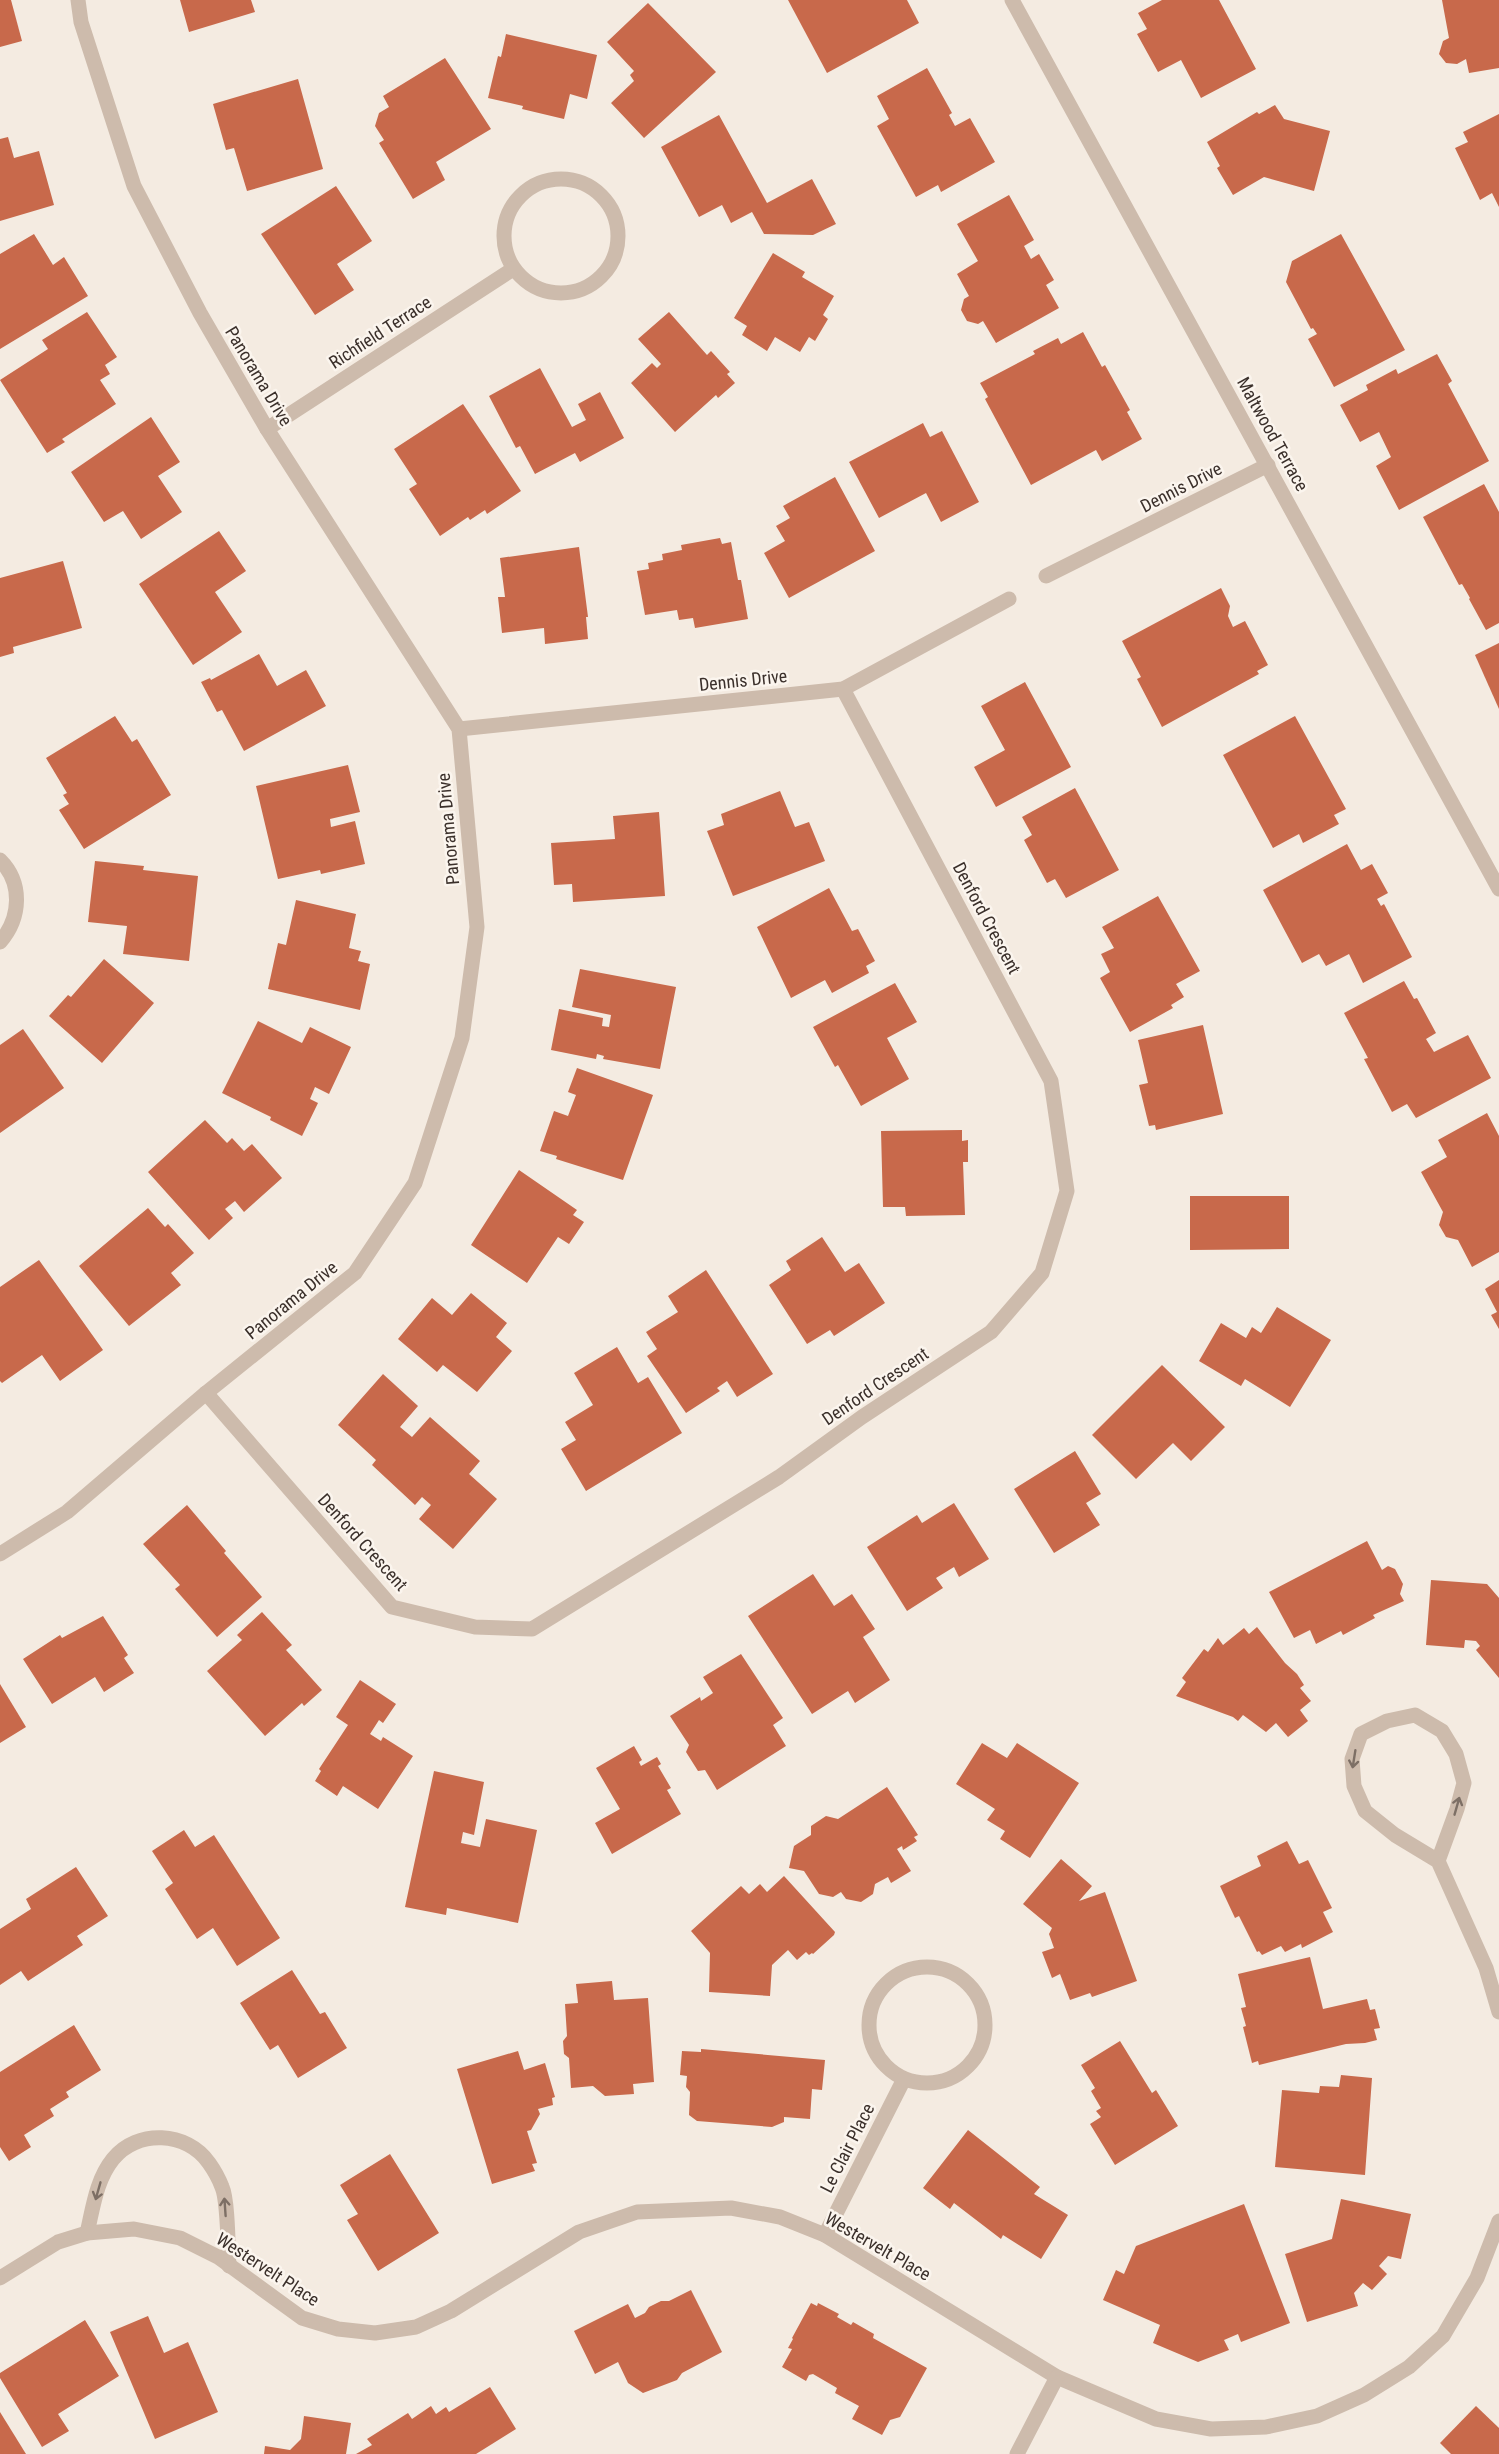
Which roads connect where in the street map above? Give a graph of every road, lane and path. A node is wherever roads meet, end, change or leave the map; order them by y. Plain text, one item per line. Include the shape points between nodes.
1 (78, 0) edge
2 (1011, 0) edge
3 (513, 269) junction
4 (267, 429) junction
5 (1268, 465) junction
6 (1046, 576) dead end
7 (1010, 599) dead end
8 (843, 689) junction
9 (459, 729) junction
10 (0, 860) edge
11 (1492, 861) edge
12 (1499, 889) edge
13 (0, 942) edge
14 (206, 1393) junction
15 (0, 1554) edge
16 (1438, 1861) junction
17 (1499, 2012) edge
18 (904, 2079) junction
19 (1499, 2221) edge
20 (87, 2233) junction
21 (825, 2235) junction
22 (229, 2266) junction
23 (0, 2278) edge
24 (1057, 2377) junction
25 (1017, 2454) edge

1 - 4 street, Panorama Drive via 81,22 134,186 200,313
2 - 5 street, Maltwood Terrace
3 - 3 street via 531,285 554,294 578,292 599,280 614,261 620,237 615,213 601,193 581,180 556,177 533,184 515,200 505,222 504,246
3 - 4 street, Richfield Terrace
4 - 9 street, Panorama Drive
5 - 6 street, Dennis Drive
5 - 11 street, Maltwood Terrace
7 - 8 street, Dennis Drive
8 - 9 street, Dennis Drive
8 - 14 street, Denford Crescent via 1051,1081 1067,1191 1042,1273 991,1332 779,1477 532,1629 475,1627 392,1607
9 - 14 street, Panorama Drive via 477,927 462,1038 416,1183 355,1274
10 - 13 street via 9,868 18,893 15,919
11 - 12 street, Maltwood Terrace
14 - 15 street, Panorama Drive via 66,1512
16 -> 16 street via 1464,1783 1456,1754 1442,1731 1415,1715 1387,1721 1361,1734 1352,1759 1354,1786 1365,1811
16 - 17 street via 1486,1968
18 - 18 street via 926,2084 947,2080 966,2068 979,2051 985,2029 982,2007 972,1988 955,1974 934,1967 913,1968 894,1976 879,1991 870,2010 868,2031 874,2051 887,2068
18 - 21 street, Le Clair Place
19 - 24 street, Westervelt Place via 1477,2278 1443,2336 1409,2367 1364,2396 1317,2416 1266,2427 1211,2429 1156,2419
20 - 22 street, Westervelt Place via 134,2229 180,2238
22 -> 20 street via 223,2190 214,2171 190,2145 161,2136 134,2142 113,2158 99,2184
20 - 23 street, Westervelt Place via 58,2242
21 - 22 street, Westervelt Place via 780,2217 731,2208 637,2212 579,2232 451,2311 416,2327 375,2333 338,2330 302,2318
21 - 24 street, Westervelt Place
24 - 25 street

